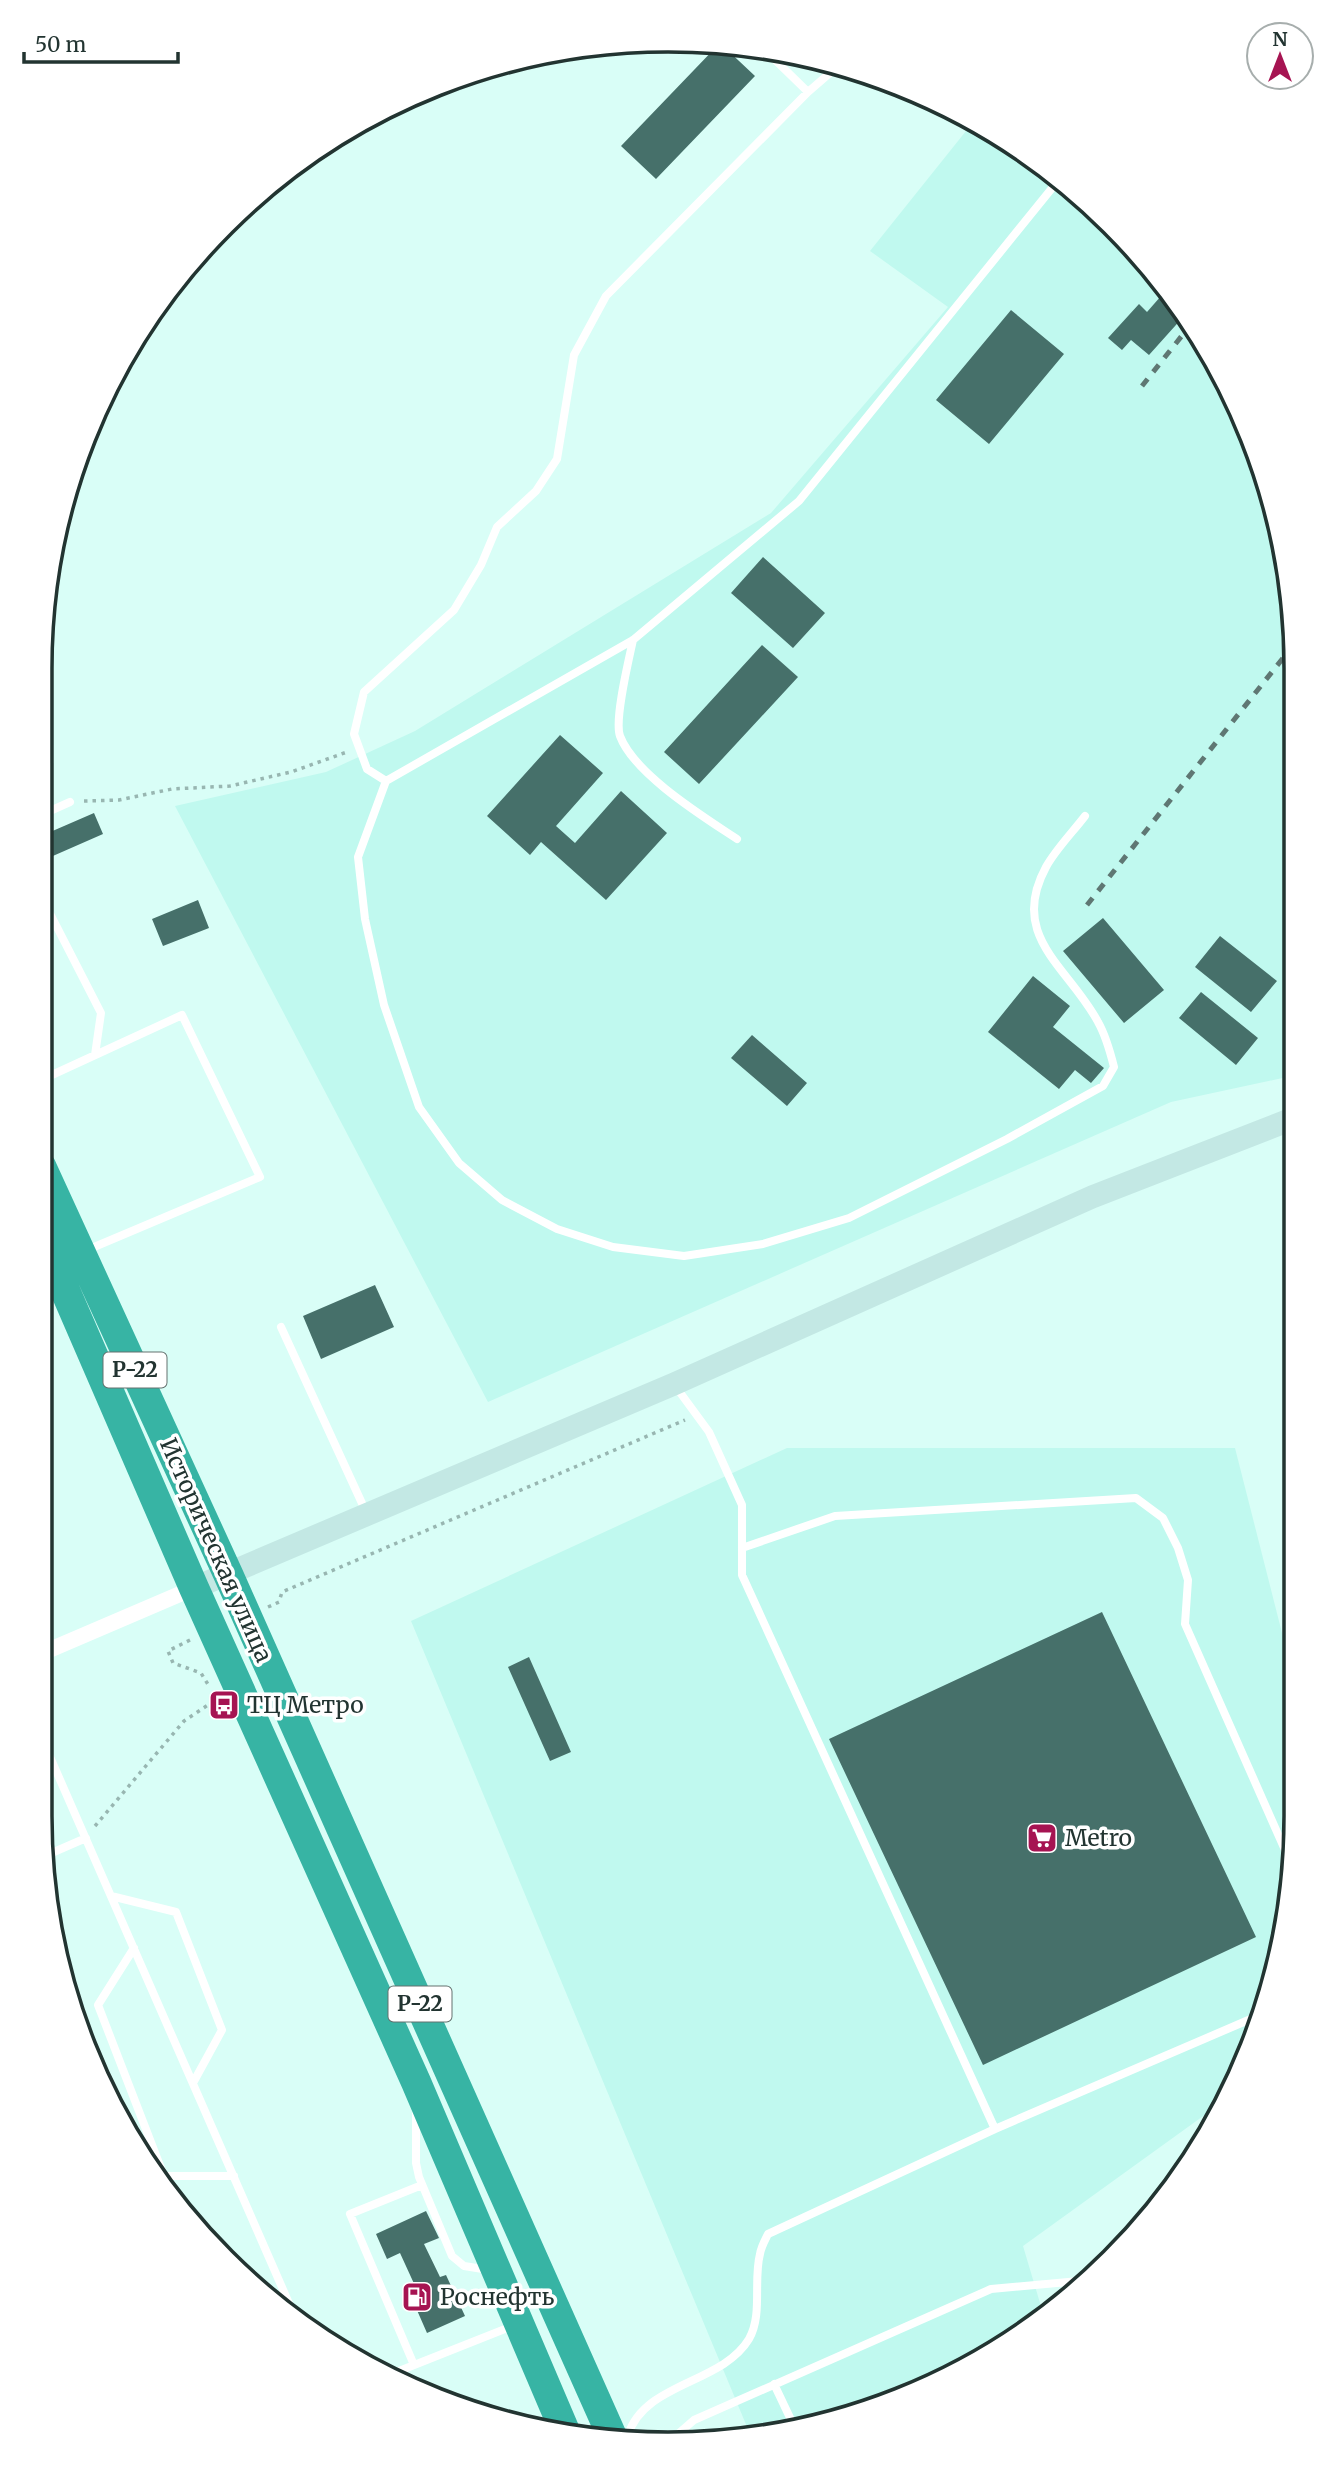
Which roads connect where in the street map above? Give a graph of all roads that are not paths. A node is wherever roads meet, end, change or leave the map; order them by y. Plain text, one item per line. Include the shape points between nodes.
1 (778, 62) edge
2 (829, 74) edge
3 (808, 92) junction
4 (1052, 188) edge
5 (633, 640) junction
6 (386, 781) junction
7 (70, 802) road end
8 (52, 810) edge
9 (1085, 816) dead end
10 (737, 839) dead end
11 (52, 917) edge
12 (95, 1055) junction
13 (52, 1075) edge
14 (1284, 1122) edge
15 (52, 1190) edge
16 (81, 1253) junction
17 (52, 1260) edge
18 (281, 1327) dead end
19 (674, 1384) junction
20 (368, 1515) junction
21 (742, 1548) junction
22 (228, 1574) junction
23 (194, 1588) junction
24 (52, 1649) edge
25 (52, 1761) edge
26 (86, 1838) junction
27 (1283, 1845) edge
28 (54, 1852) edge
29 (111, 1896) junction
30 (134, 1948) junction
31 (1249, 2020) edge
32 (416, 2082) junction
33 (193, 2083) junction
34 (995, 2129) junction
35 (159, 2163) edge
36 (168, 2176) edge
37 (234, 2176) junction
38 (422, 2185) junction
39 (496, 2271) junction
40 (1072, 2282) edge
41 (289, 2302) edge
42 (518, 2323) junction
43 (414, 2364) junction
44 (399, 2371) edge
45 (774, 2384) junction
46 (791, 2420) edge
47 (562, 2423) edge
48 (609, 2429) edge
49 (629, 2431) edge
50 (681, 2432) edge

1 - 3 lane
2 - 3 lane
3 - 6 lane via 606,296 574,355 557,459 537,491 497,527 454,610 364,692 354,734 367,769
4 - 5 lane via 799,501
5 - 6 lane
5 - 10 lane via 620,735 642,766 666,788
6 - 9 lane via 358,857 359,870 384,1005 419,1107 459,1163 502,1200 557,1229 602,1243 684,1256 763,1244 849,1218 1103,1086 1114,1067 1110,1046 1098,1020 1040,942 1033,921 1034,898 1046,867
7 - 8 lane
11 - 12 lane via 101,1013
12 - 13 lane
12 - 16 lane via 182,1015 260,1177
14 - 19 main road via 1092,1198
15 - 16 highway, Историческая улица / Р-22
16 - 22 highway, Историческая улица / Р-22
17 - 23 highway, Историческая улица / Р-22
18 - 20 lane
19 - 20 main road
19 - 21 lane via 709,1432 742,1505
20 - 22 main road
21 - 27 lane via 835,1516 1136,1498 1163,1518 1178,1548 1188,1580 1185,1624
21 - 34 lane via 742,1575
22 - 23 main road
22 - 48 highway, Историческая улица / Р-22
23 - 24 street
23 - 32 highway, Историческая улица / Р-22
25 - 26 lane
26 - 28 lane
26 - 29 lane
29 - 30 lane
29 - 33 lane via 176,1912 222,2030
30 - 33 lane
30 - 35 lane via 98,2005
31 - 34 lane
32 - 38 lane via 416,2162
32 - 39 highway, Историческая улица / Р-22
33 - 37 lane
34 - 49 lane via 768,2234 760,2254 750,2337 716,2367 651,2404
36 - 37 lane
37 - 41 lane
38 - 39 lane via 452,2256 464,2266
38 - 43 lane via 350,2214
39 - 42 highway, Историческая улица / Р-22
40 - 45 lane via 991,2289
42 - 43 lane
42 - 47 highway, Историческая улица / Р-22
43 - 44 lane
45 - 46 lane
45 - 50 lane via 694,2420

